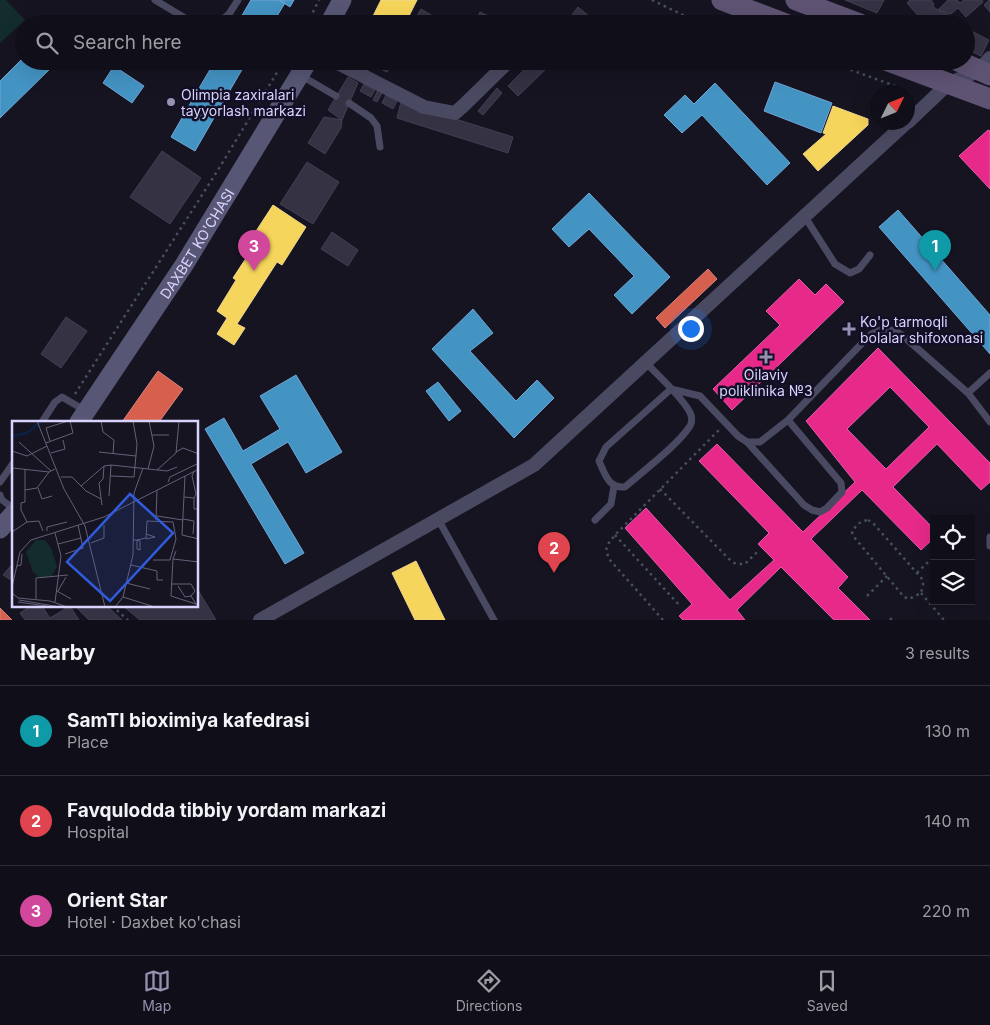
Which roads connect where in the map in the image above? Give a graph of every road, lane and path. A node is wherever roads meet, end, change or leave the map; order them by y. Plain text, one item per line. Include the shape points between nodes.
1 (155, 0) edge
2 (238, 0) edge
3 (319, 0) edge
4 (342, 0) edge
5 (652, 0) edge
6 (722, 0) edge
7 (796, 0) edge
8 (180, 15) edge
9 (228, 15) edge
10 (312, 15) edge
11 (334, 15) edge
12 (683, 15) edge
13 (762, 15) edge
14 (836, 15) edge
15 (986, 68) edge
16 (279, 70) edge
17 (303, 70) edge
18 (306, 70) edge
19 (352, 70) edge
20 (500, 70) edge
21 (851, 70) edge
22 (911, 70) edge
23 (948, 84) junction
24 (893, 85) edge
25 (336, 96) dead end
26 (990, 99) edge
27 (349, 103) dead end
28 (915, 115) edge
29 (898, 130) edge
30 (380, 147) dead end
31 (805, 217) junction
32 (870, 255) dead end
33 (646, 363) junction
34 (990, 374) edge
35 (671, 388) junction
36 (968, 393) junction
37 (78, 412) edge
38 (788, 420) junction
39 (43, 421) edge
40 (990, 422) edge
41 (726, 423) junction
42 (747, 442) junction
43 (12, 465) edge
44 (0, 482) edge
45 (614, 486) junction
46 (660, 489) junction
47 (0, 495) edge
48 (12, 509) edge
49 (12, 514) edge
50 (438, 519) junction
51 (595, 520) dead end
52 (0, 529) edge
53 (615, 535) junction
54 (990, 537) edge
55 (990, 546) edge
56 (758, 551) dead end
57 (930, 560) edge
58 (916, 573) junction
59 (887, 576) junction
60 (921, 594) junction
61 (867, 596) dead end
62 (680, 606) dead end
63 (114, 608) edge
64 (128, 620) edge
65 (260, 620) edge
66 (494, 620) edge
67 (662, 620) edge
68 (944, 620) edge

1 - 8 lane
2 - 9 lane
3 - 10 path
4 - 11 main road
5 - 12 path
6 - 13 main road
7 - 14 main road
15 - 23 street
16 - 37 path
17 - 37 main road, DAXBET KO'CHASI via 184,265
18 - 25 lane
19 - 20 street via 424,107 454,113
21 - 24 path
22 - 23 main road
23 - 26 main road
23 - 28 street
27 - 30 lane via 377,126
29 - 31 street
31 - 32 lane via 835,264 850,272 859,269
31 - 33 street
33 - 35 lane
33 - 50 street via 534,465
34 - 36 lane
35 - 41 lane via 700,396
35 - 45 lane via 602,453 599,460 608,481
35 - 45 lane via 691,414 690,426 625,487
36 - 38 lane via 902,335 883,329 868,336
36 - 40 lane
37 - 39 lane via 62,397
38 - 42 lane via 760,442
38 - 42 lane via 841,483 842,492 820,512 804,505
41 - 42 lane
41 - 46 path
43 - 44 lane
45 - 51 lane via 611,504
46 - 53 path
46 - 56 path via 732,562 745,564
47 - 48 lane
49 - 52 main road
50 - 65 street
50 - 66 lane
53 - 62 path
53 - 67 path via 606,550 609,559
54 - 55 lane
57 - 58 path
58 - 59 path via 872,523 862,521 852,532 854,537
58 - 60 path via 923,580
59 - 60 path via 904,597 910,599
59 - 61 path
60 - 68 path
63 - 64 path

